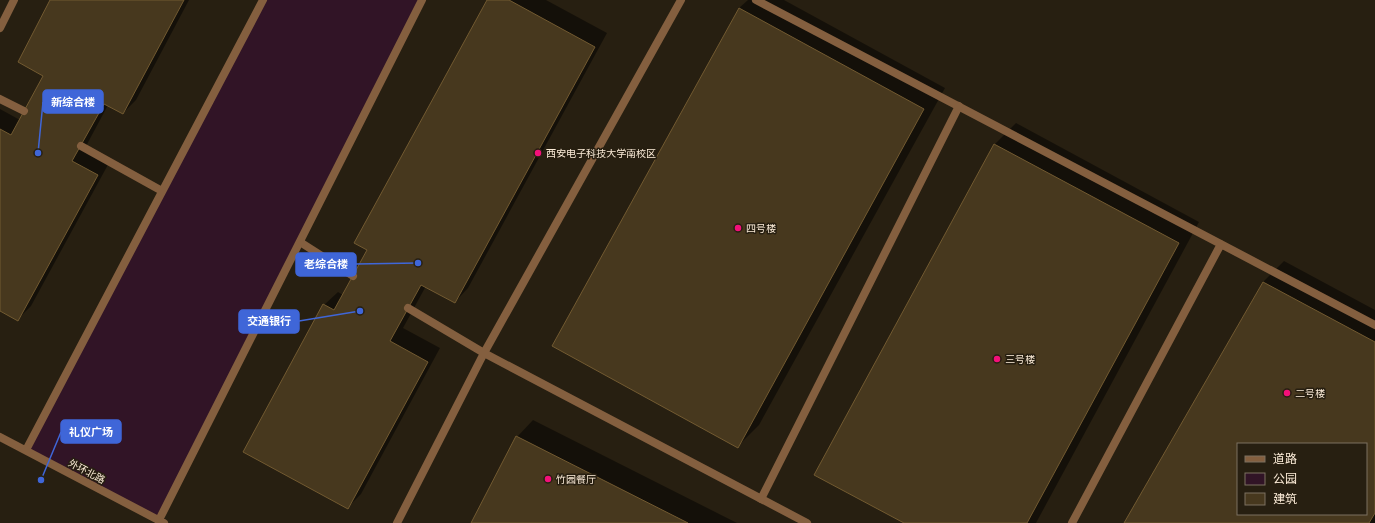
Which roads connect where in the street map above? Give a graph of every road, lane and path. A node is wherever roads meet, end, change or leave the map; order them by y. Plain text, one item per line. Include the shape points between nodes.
1 (14, 0) edge
2 (263, 0) edge
3 (422, 0) edge
4 (681, 0) edge
5 (756, 0) edge
6 (0, 28) edge
7 (0, 99) edge
8 (959, 106) junction
9 (24, 111) dead end
10 (81, 146) dead end
11 (162, 191) junction
12 (300, 242) junction
13 (1221, 244) junction
14 (353, 276) dead end
15 (408, 308) dead end
16 (1375, 325) edge
17 (484, 353) junction
18 (0, 437) edge
19 (26, 450) junction
20 (761, 499) junction
21 (162, 522) edge
22 (397, 523) edge
23 (807, 523) edge
24 (1072, 523) edge

1 - 6 street
2 - 11 street
3 - 12 street
4 - 17 street
5 - 8 street
7 - 9 street
8 - 13 street
8 - 20 street
10 - 11 street
11 - 19 street
12 - 14 street
12 - 21 street
13 - 16 street
13 - 24 street
15 - 17 street
17 - 20 street
17 - 22 street
18 - 19 street, 外环北路
19 - 21 street, 外环北路
20 - 23 street

